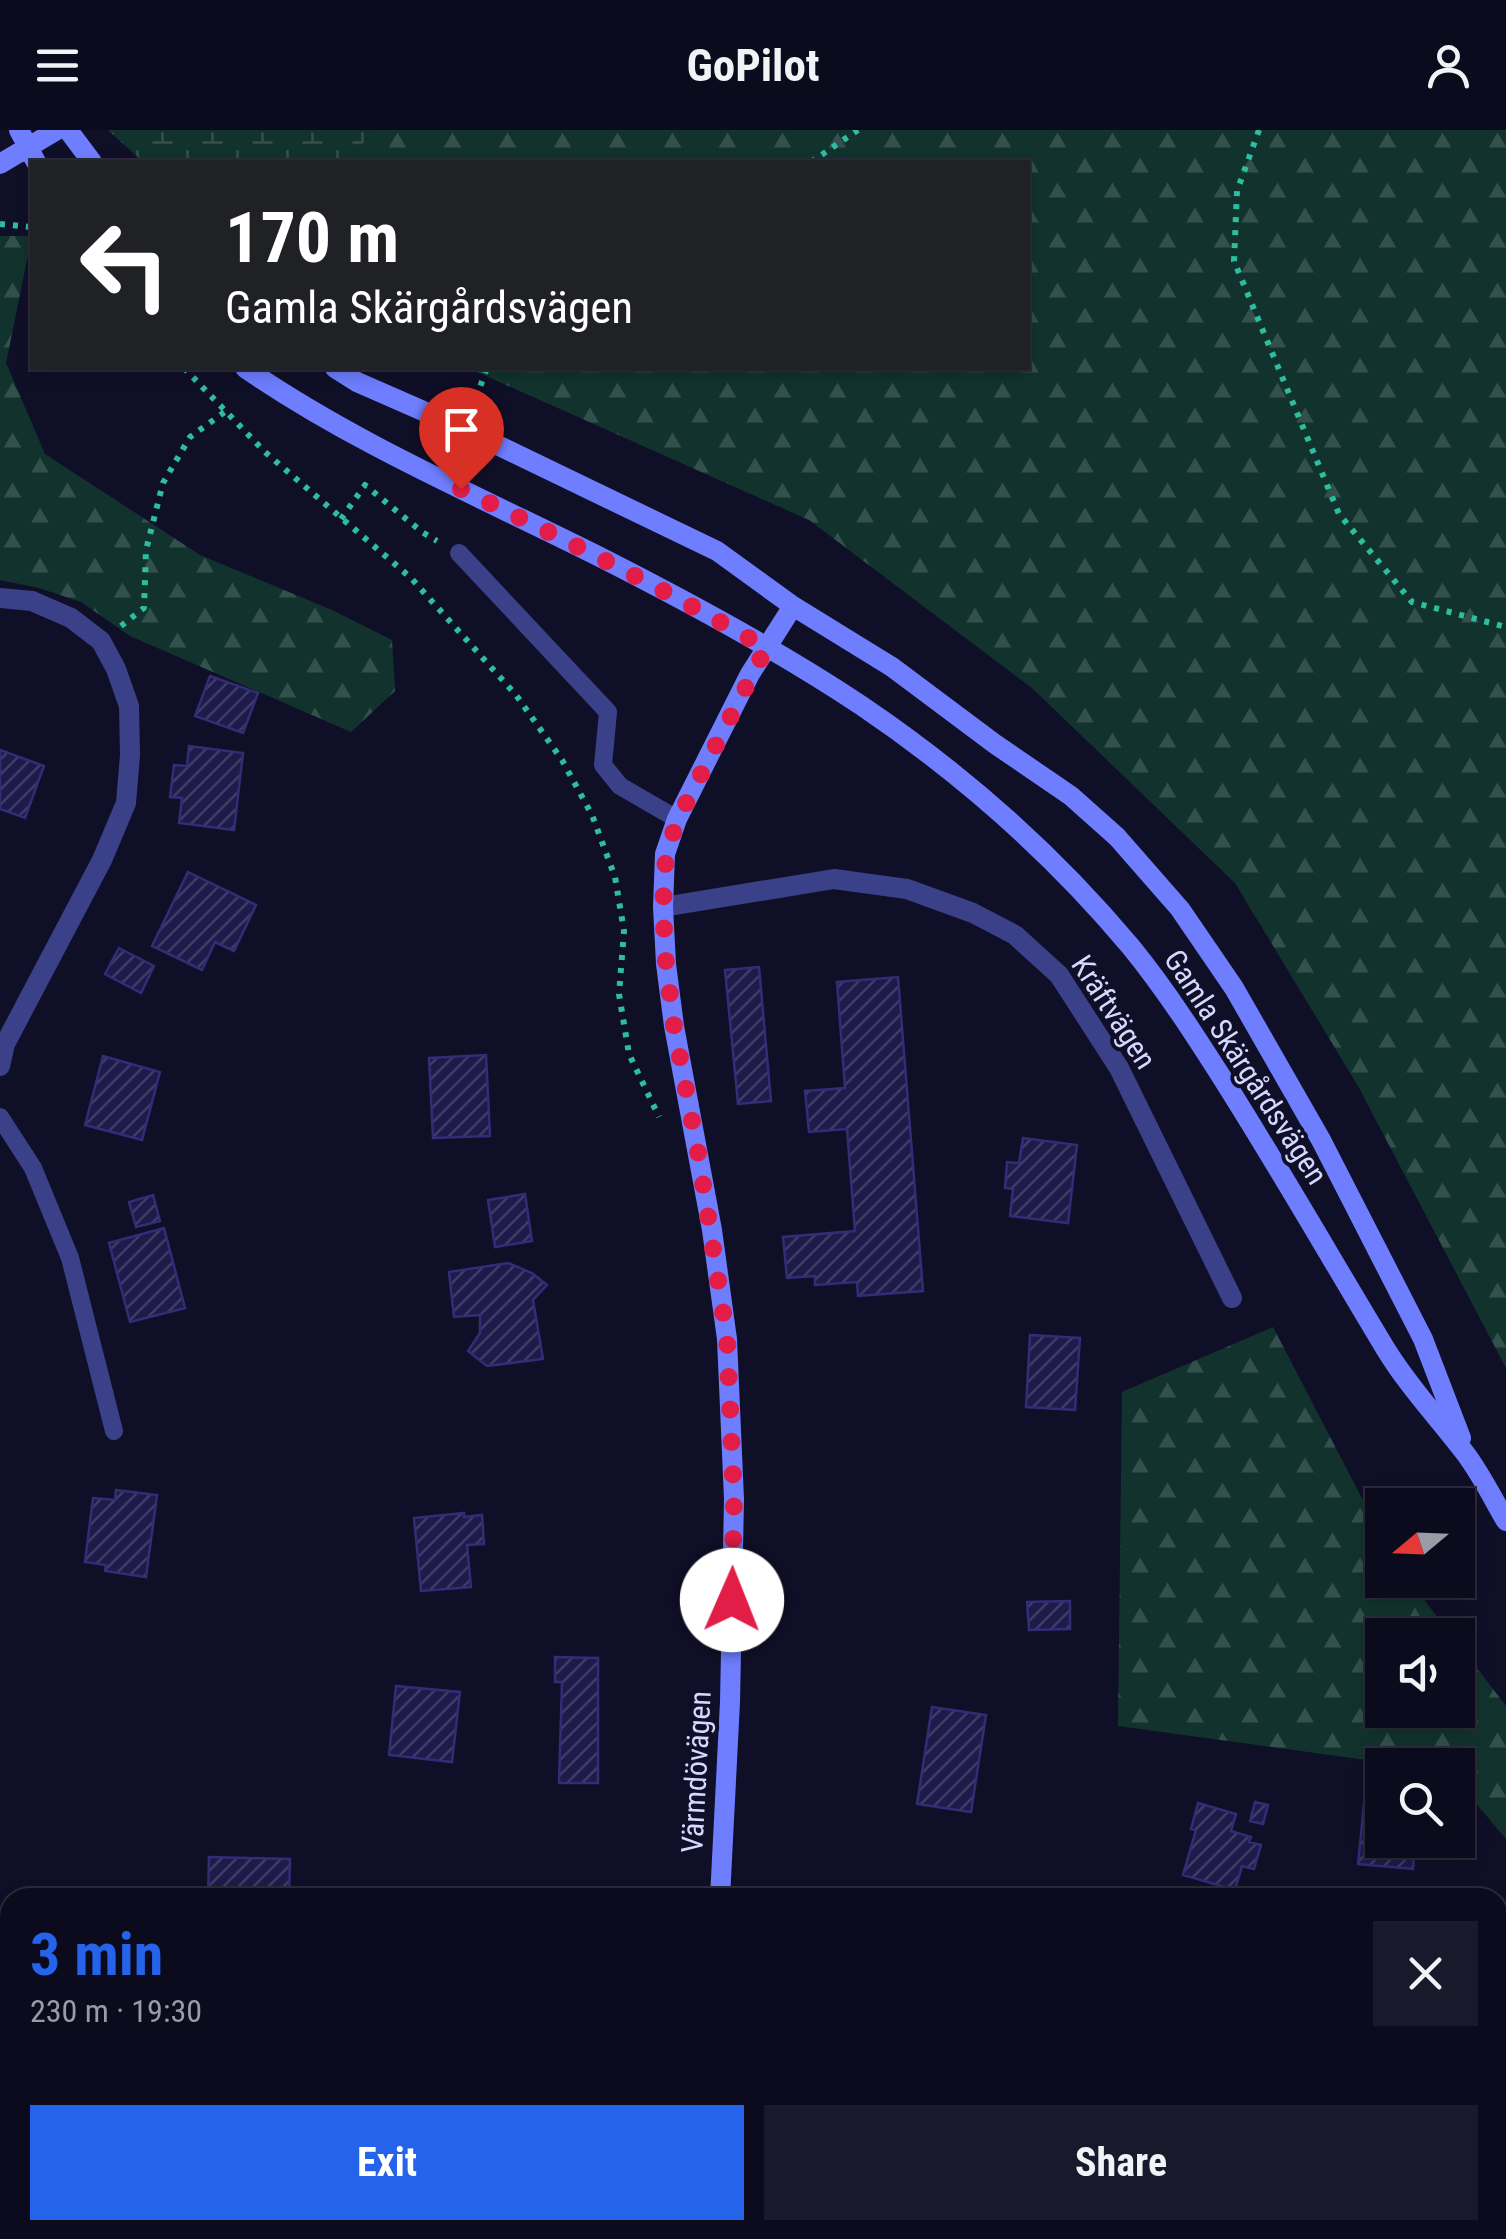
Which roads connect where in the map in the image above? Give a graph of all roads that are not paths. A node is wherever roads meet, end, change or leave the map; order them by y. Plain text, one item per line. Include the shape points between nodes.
1 (57, 130) edge
2 (68, 130) edge
3 (28, 147) edge
4 (90, 160) edge
5 (0, 164) edge
6 (247, 370) edge
7 (338, 370) edge
8 (459, 554) road end
9 (0, 598) edge
10 (793, 606) junction
11 (766, 648) junction
12 (678, 819) junction
13 (663, 907) junction
14 (0, 1066) edge
15 (0, 1117) edge
16 (1232, 1298) dead end
17 (114, 1431) dead end
18 (1470, 1459) junction
19 (1506, 1521) edge
20 (721, 1888) edge

1 - 3 main road
2 - 4 main road
3 - 5 main road
6 - 11 main road, Gamla Skärgårdsvägen via 350,432
7 - 10 main road, Gamla Skärgårdsvägen via 716,551
8 - 12 lane via 608,712 603,765 620,786
9 - 14 street via 32,601 71,618 101,642 128,706 130,755 126,803
10 - 11 main road, Värmdövägen
10 - 18 main road, Gamla Skärgårdsvägen via 892,667 1071,796 1180,909 1321,1140 1423,1338
11 - 12 main road, Värmdövägen
11 - 18 main road, Gamla Skärgårdsvägen via 861,706 973,790 1131,947 1202,1047 1389,1354
12 - 13 main road, Värmdövägen via 666,854
13 - 16 street, Kräftvägen via 834,879 907,889 1015,935 1058,975 1119,1068
13 - 20 main road, Värmdövägen via 674,1026 727,1338 734,1500
15 - 17 lane via 33,1168 70,1258
18 - 19 main road, Gamla Skärgårdsvägen

